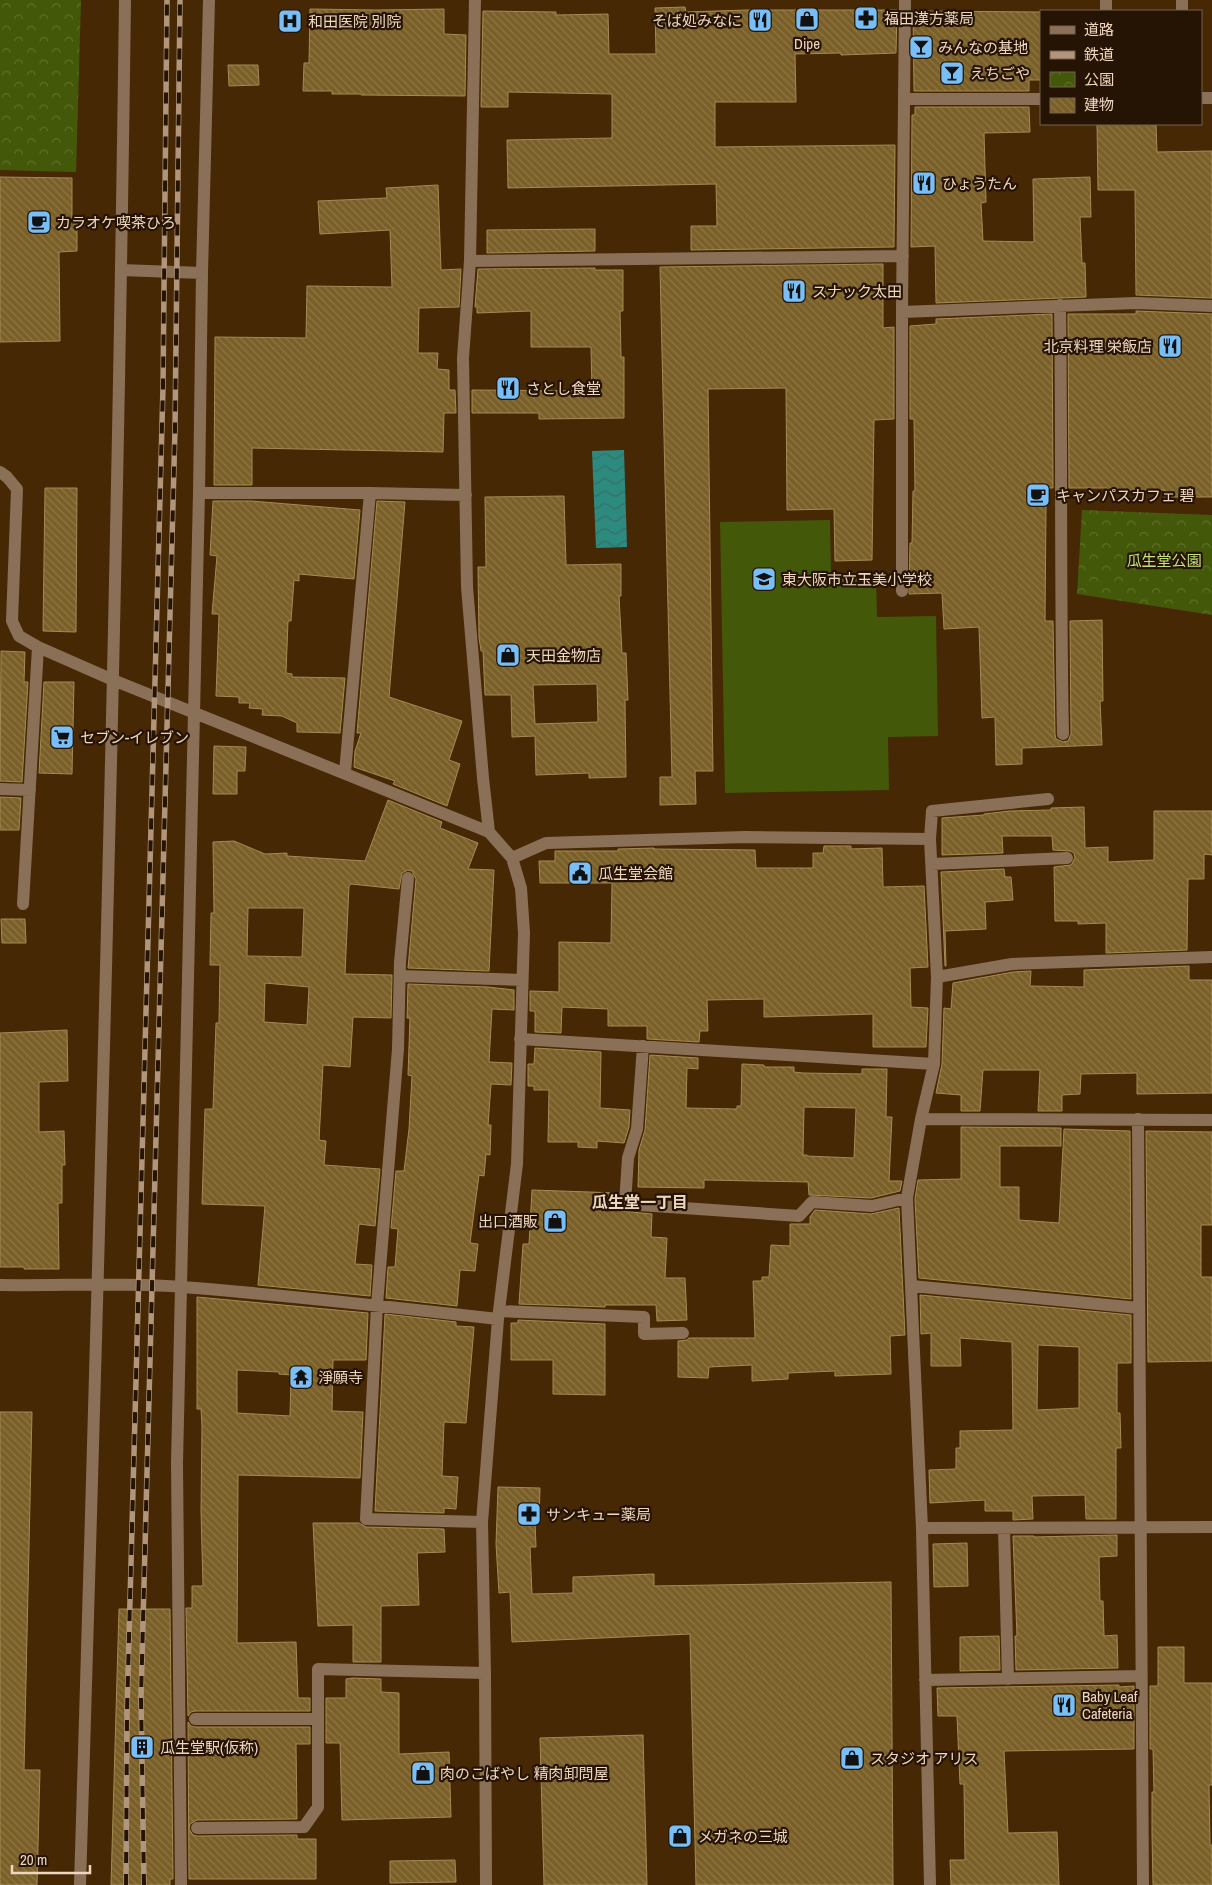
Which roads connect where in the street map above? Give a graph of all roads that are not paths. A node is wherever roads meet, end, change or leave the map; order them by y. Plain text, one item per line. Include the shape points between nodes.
1 (125, 0) edge
2 (209, 0) edge
3 (475, 0) edge
4 (905, 0) edge
5 (904, 99) junction
6 (1040, 99) edge
7 (903, 256) junction
8 (470, 261) junction
9 (122, 270) junction
10 (202, 273) junction
11 (1060, 305) junction
12 (1212, 306) edge
13 (902, 312) junction
14 (0, 472) edge
15 (199, 493) junction
16 (370, 493) junction
17 (466, 496) junction
18 (902, 591) dead end
19 (38, 647) junction
20 (113, 680) junction
21 (194, 712) junction
22 (1063, 734) dead end
23 (345, 772) junction
24 (0, 789) edge
25 (30, 790) junction
26 (1048, 800) dead end
27 (489, 832) junction
28 (930, 839) junction
29 (512, 858) junction
30 (1067, 858) dead end
31 (932, 864) junction
32 (408, 878) dead end
33 (23, 904) dead end
34 (1212, 957) edge
35 (400, 976) junction
36 (937, 977) junction
37 (522, 980) junction
38 (520, 1039) junction
39 (643, 1046) junction
40 (934, 1064) junction
41 (921, 1119) junction
42 (1138, 1120) junction
43 (1212, 1120) edge
44 (908, 1198) junction
45 (98, 1285) junction
46 (0, 1286) edge
47 (912, 1286) junction
48 (181, 1287) junction
49 (377, 1305) junction
50 (1139, 1308) junction
51 (498, 1315) junction
52 (683, 1333) dead end
53 (482, 1522) junction
54 (1212, 1527) edge
55 (922, 1528) junction
56 (1004, 1528) junction
57 (1141, 1528) junction
58 (485, 1673) junction
59 (1142, 1676) junction
60 (1008, 1679) junction
61 (925, 1680) junction
62 (195, 1720) dead end
63 (318, 1720) junction
64 (197, 1828) dead end
65 (80, 1885) edge
66 (181, 1885) edge
67 (486, 1885) edge
68 (930, 1885) edge
69 (1143, 1885) edge

1 - 9 street
2 - 10 street
3 - 8 street
4 - 5 street
5 - 6 street
5 - 7 street
7 - 8 street
7 - 13 street
8 - 17 street via 463,358
9 - 10 street
9 - 20 street
10 - 15 street
11 - 12 street
11 - 13 street
11 - 22 street
13 - 18 street
14 - 19 street via 17,489 12,621 19,636
15 - 16 street
15 - 21 street
16 - 17 street
16 - 23 street
17 - 27 street via 467,587
19 - 20 street
19 - 25 street
20 - 21 street
20 - 45 street
21 - 23 street
21 - 48 street
23 - 27 street
24 - 25 street
25 - 33 street
26 - 28 street via 932,811
27 - 29 street
28 - 29 street via 745,837 546,843
28 - 31 street
29 - 37 street via 522,888
30 - 31 street
31 - 36 street
32 - 35 street
34 - 36 street via 1012,964
35 - 37 street
35 - 49 street via 398,1049
36 - 40 street
37 - 38 street
38 - 39 street
38 - 51 street via 517,1164
39 - 40 street
39 - 44 street via 637,1128 628,1158 625,1204 799,1216 812,1202 872,1206
40 - 41 street
41 - 42 street
41 - 44 street
42 - 43 street
42 - 50 street
44 - 47 street
45 - 46 street
45 - 48 street
45 - 65 street
47 - 50 street
47 - 55 street
48 - 49 street
48 - 66 street via 177,1464
49 - 51 street
49 - 53 street via 366,1519
50 - 57 street
51 - 52 street via 644,1317 644,1334
51 - 53 street
53 - 58 street
54 - 57 street
55 - 56 street
55 - 61 street
56 - 57 street
56 - 60 street
57 - 59 street
58 - 63 street via 318,1670
58 - 67 street
59 - 60 street
59 - 69 street
60 - 61 street
61 - 68 street
62 - 63 street
63 - 64 street via 318,1807 304,1827

